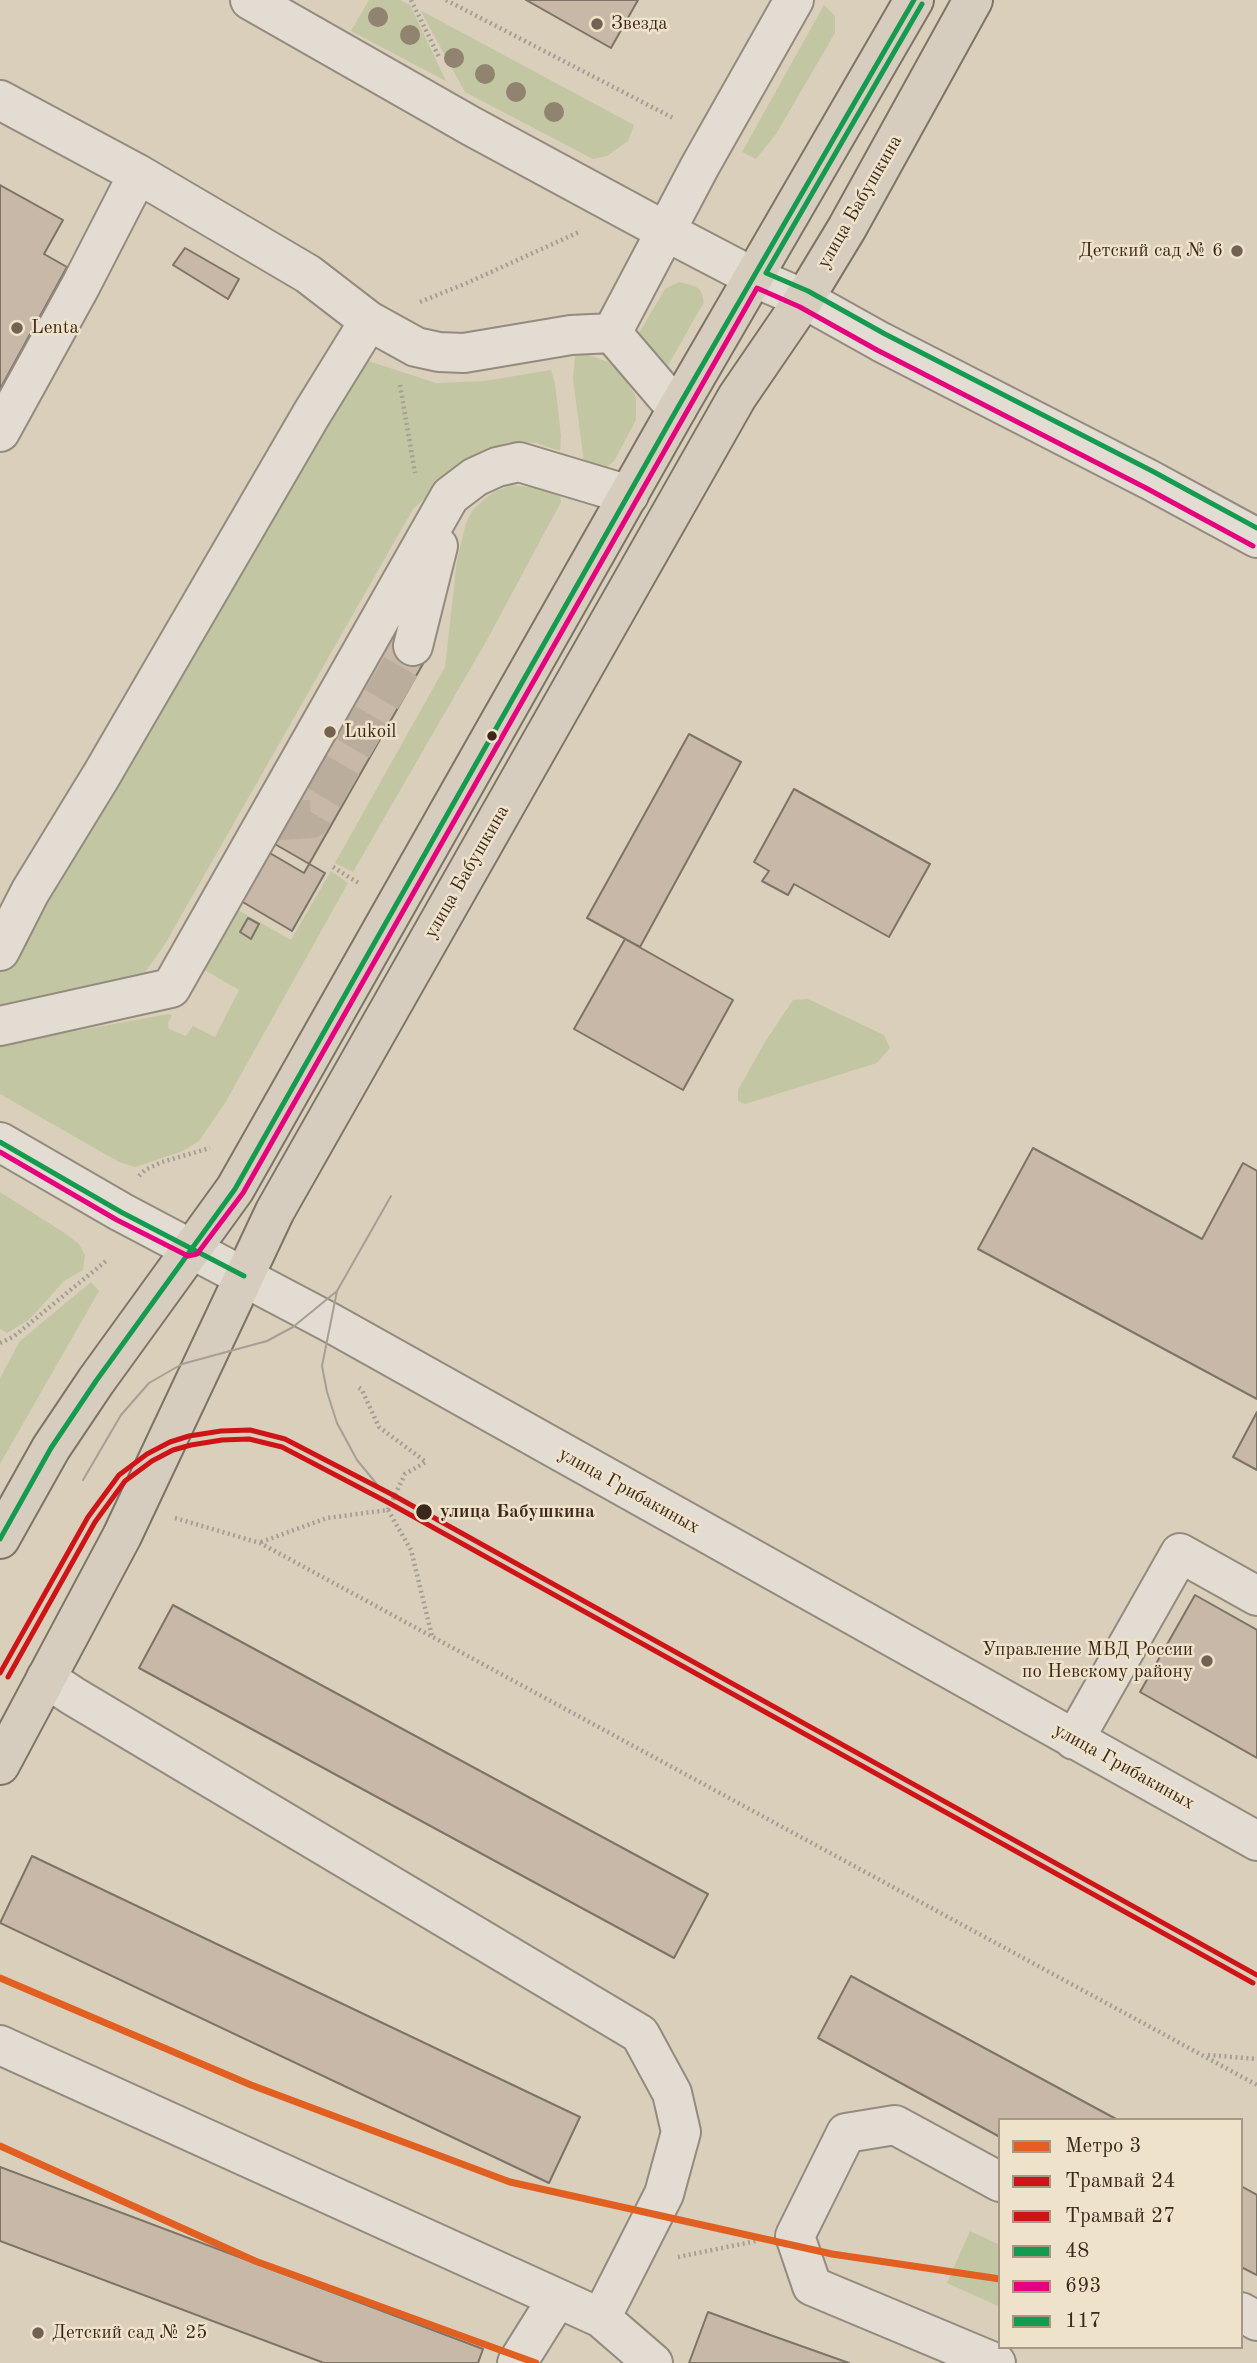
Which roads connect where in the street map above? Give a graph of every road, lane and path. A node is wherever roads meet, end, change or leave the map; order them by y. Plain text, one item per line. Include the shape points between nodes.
1 (250, 0) edge
2 (446, 0) edge
3 (794, 0) edge
4 (914, 0) edge
5 (973, 0) edge
6 (0, 100) edge
7 (675, 120) dead end
8 (138, 174) junction
9 (627, 210) junction
10 (667, 232) junction
11 (753, 277) junction
12 (804, 299) junction
13 (369, 321) junction
14 (612, 333) junction
15 (398, 379) dead end
16 (677, 409) junction
17 (0, 432) edge
18 (629, 495) junction
19 (450, 496) junction
20 (431, 530) junction
21 (1257, 538) edge
22 (413, 646) tunnel mouth
23 (333, 867) dead end
24 (360, 884) dead end
25 (0, 951) edge
26 (0, 1026) edge
27 (0, 1142) edge
28 (210, 1148) dead end
29 (136, 1180) dead end
30 (191, 1248) junction
31 (106, 1261) dead end
32 (244, 1277) junction
33 (0, 1343) edge
34 (351, 1382) dead end
35 (388, 1510) junction
36 (175, 1518) dead end
37 (0, 1539) edge
38 (260, 1543) junction
39 (1257, 1596) edge
40 (432, 1637) junction
41 (46, 1678) junction
42 (1074, 1740) junction
43 (0, 1765) edge
44 (1257, 1841) edge
45 (0, 2045) edge
46 (1204, 2055) junction
47 (1257, 2059) edge
48 (1257, 2085) edge
49 (998, 2181) edge
50 (795, 2236) junction
51 (627, 2267) junction
52 (557, 2300) junction
53 (601, 2318) junction
54 (517, 2363) edge
55 (653, 2363) edge
56 (996, 2363) edge

1 - 9 street
2 - 7 path
3 - 10 street
4 - 11 main road
5 - 12 main road, улица Бабушкина
6 - 8 street
8 - 13 street via 308,274
8 - 17 street
9 - 10 street
9 - 13 path via 467,283
10 - 11 street
10 - 14 street
11 - 12 street
11 - 16 main road
12 - 21 street
12 - 32 main road, улица Бабушкина via 737,397 275,1211
13 - 14 street via 416,347 439,352 464,353 571,335
13 - 25 street via 30,892
14 - 16 street
15 - 20 path via 420,503
16 - 18 main road
18 - 19 street via 519,461 475,477
18 - 30 main road via 235,1189
19 - 20 street
19 - 22 street
20 - 26 street via 276,816 171,988
23 - 24 path
27 - 30 street, улица Грибакиных
28 - 29 path via 162,1162
30 - 32 street, улица Грибакиных
30 - 37 main road via 51,1448
31 - 33 path via 13,1338
32 - 41 main road, улица Бабушкина via 122,1536
32 - 42 street, улица Грибакиных
34 - 35 path via 362,1390 379,1427 426,1462 405,1474
35 - 38 path via 327,1518
35 - 40 path via 411,1550
36 - 38 path
38 - 40 path
39 - 42 street via 1180,1553
40 - 46 path
41 - 43 main road, улица Бабушкина
41 - 51 street via 640,2034 672,2093 681,2132 664,2194
42 - 44 street, улица Грибакиных
45 - 52 street
46 - 47 path
46 - 48 path
49 - 50 street via 895,2125 846,2133
50 - 51 path
50 - 56 street via 812,2286
51 - 53 street
52 - 53 street
52 - 54 street
53 - 55 street

